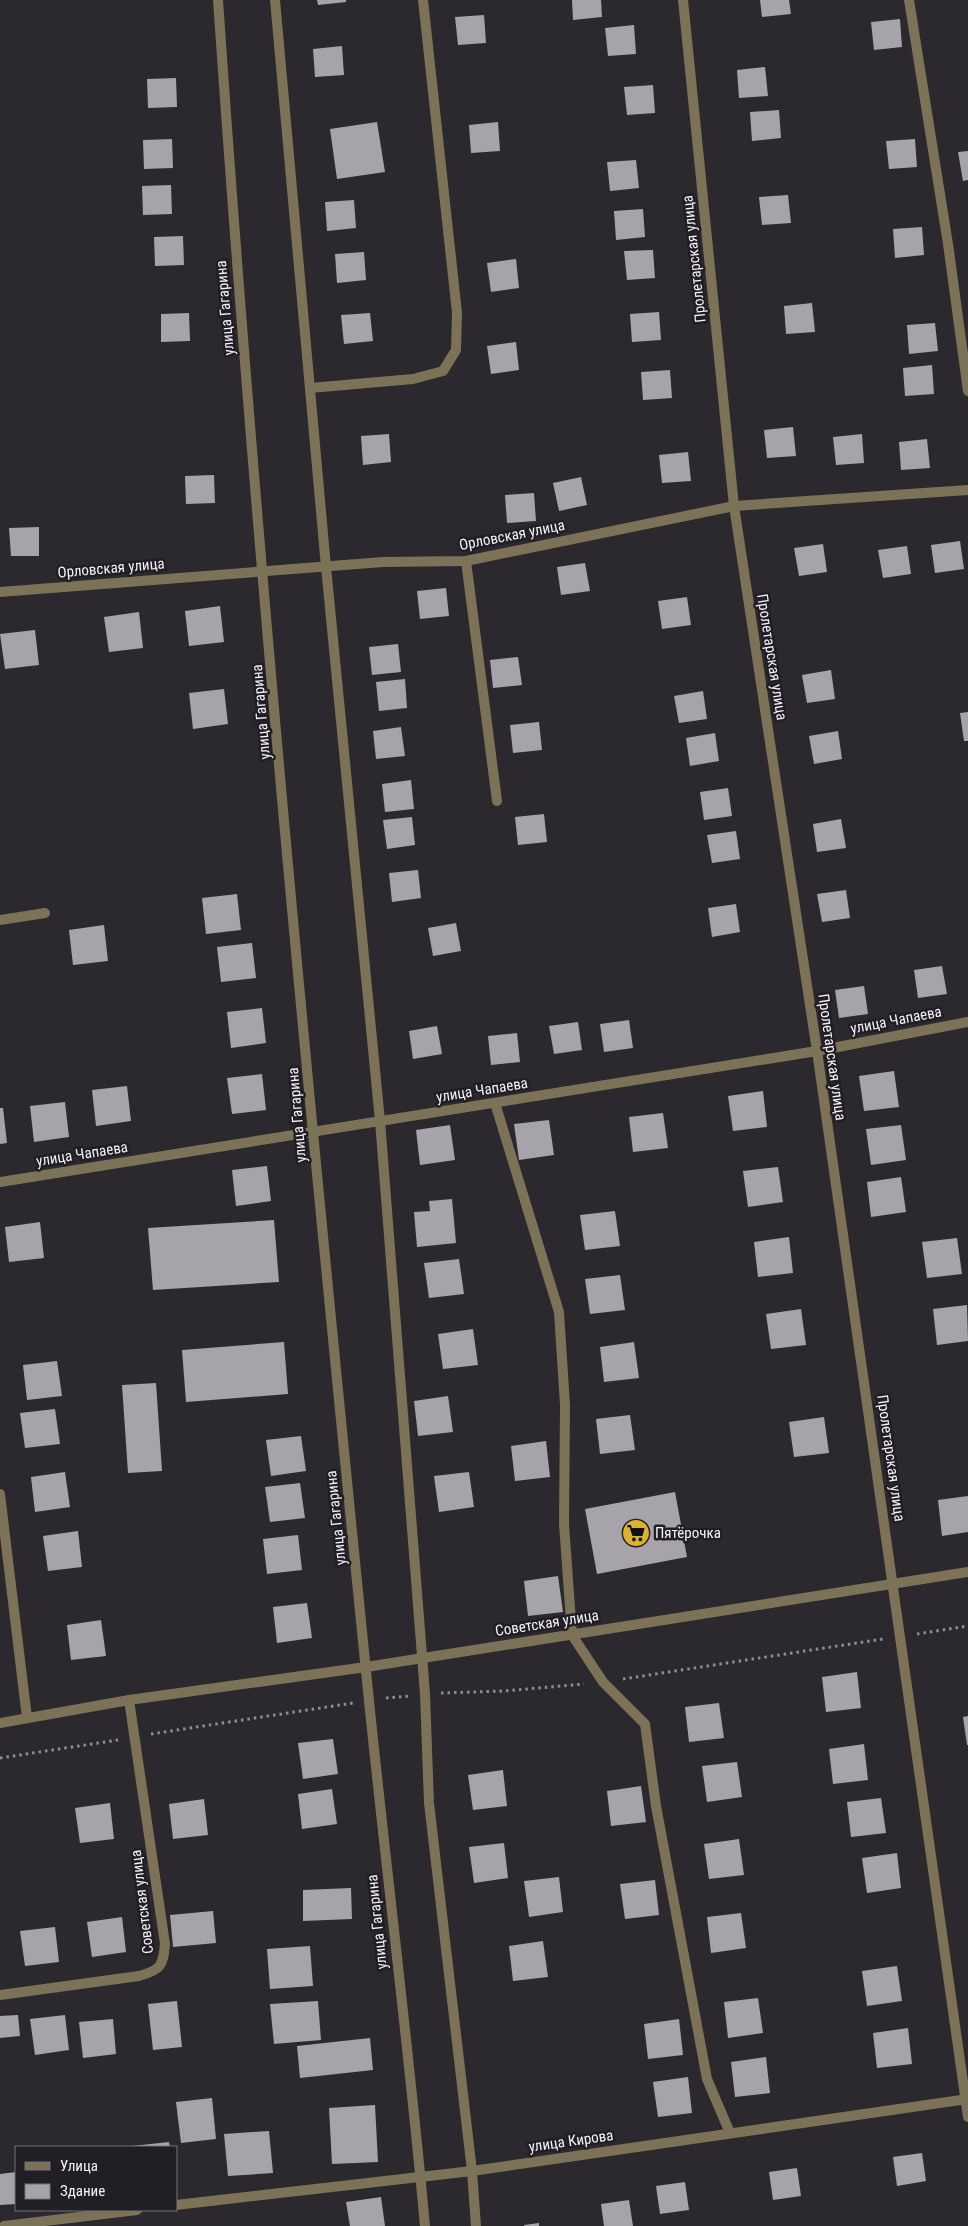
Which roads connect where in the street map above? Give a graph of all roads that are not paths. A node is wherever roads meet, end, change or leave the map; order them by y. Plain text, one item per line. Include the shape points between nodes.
1 (218, 0) edge
2 (275, 0) edge
3 (423, 0) edge
4 (683, 0) edge
5 (910, 0) edge
6 (310, 388) junction
7 (968, 391) edge
8 (968, 490) edge
9 (734, 506) junction
10 (466, 561) junction
11 (326, 566) junction
12 (263, 570) junction
13 (0, 592) edge
14 (497, 801) dead end
15 (45, 913) dead end
16 (0, 920) edge
17 (968, 1022) edge
18 (816, 1051) junction
19 (495, 1103) junction
20 (380, 1121) junction
21 (314, 1132) junction
22 (0, 1182) edge
23 (0, 1494) edge
24 (968, 1572) edge
25 (894, 1584) junction
26 (572, 1635) junction
27 (421, 1657) junction
28 (366, 1667) junction
29 (129, 1700) junction
30 (27, 1718) junction
31 (0, 1723) edge
32 (0, 1995) edge
33 (967, 2099) edge
34 (968, 2118) edge
35 (730, 2133) junction
36 (472, 2171) junction
37 (420, 2177) junction
38 (178, 2205) edge
39 (132, 2211) edge
40 (64, 2222) edge
41 (4, 2226) edge
42 (425, 2226) edge
43 (476, 2226) edge

1 - 12 street, улица Гагарина via 236,266
2 - 6 street
3 - 6 street via 457,313 456,350 443,371 420,377
4 - 9 street, Пролетарская улица
5 - 7 street
6 - 11 street
8 - 9 street, Орловская улица
9 - 10 street, Орловская улица
9 - 18 street, Пролетарская улица
10 - 11 street, Орловская улица
10 - 14 street
11 - 12 street, Орловская улица
11 - 20 street
12 - 13 street, Орловская улица
12 - 21 street, улица Гагарина
15 - 16 street
17 - 18 street, улица Чапаева
18 - 19 street, улица Чапаева
18 - 25 street, Пролетарская улица
19 - 20 street, улица Чапаева
19 - 26 street via 559,1312 565,1405 564,1524
20 - 21 street, улица Чапаева
20 - 27 street
21 - 22 street, улица Чапаева
21 - 28 street, улица Гагарина
23 - 30 street
24 - 25 street, Советская улица
25 - 26 street, Советская улица
25 - 33 street, Пролетарская улица
26 - 27 street, Советская улица
26 - 35 street via 603,1682 645,1724 656,1806 707,2079
27 - 28 street, Советская улица
27 - 36 street via 429,1803
28 - 29 street, Советская улица
28 - 37 street, улица Гагарина
29 - 30 street, Советская улица
29 - 32 street, Советская улица via 164,1962 154,1972 139,1976
30 - 31 street, Советская улица
33 - 34 street, Пролетарская улица
33 - 35 street, улица Кирова
35 - 36 street, улица Кирова
36 - 37 street, улица Кирова
36 - 43 street
37 - 38 street, улица Кирова
37 - 42 street, улица Гагарина
39 - 40 street
40 - 41 street

